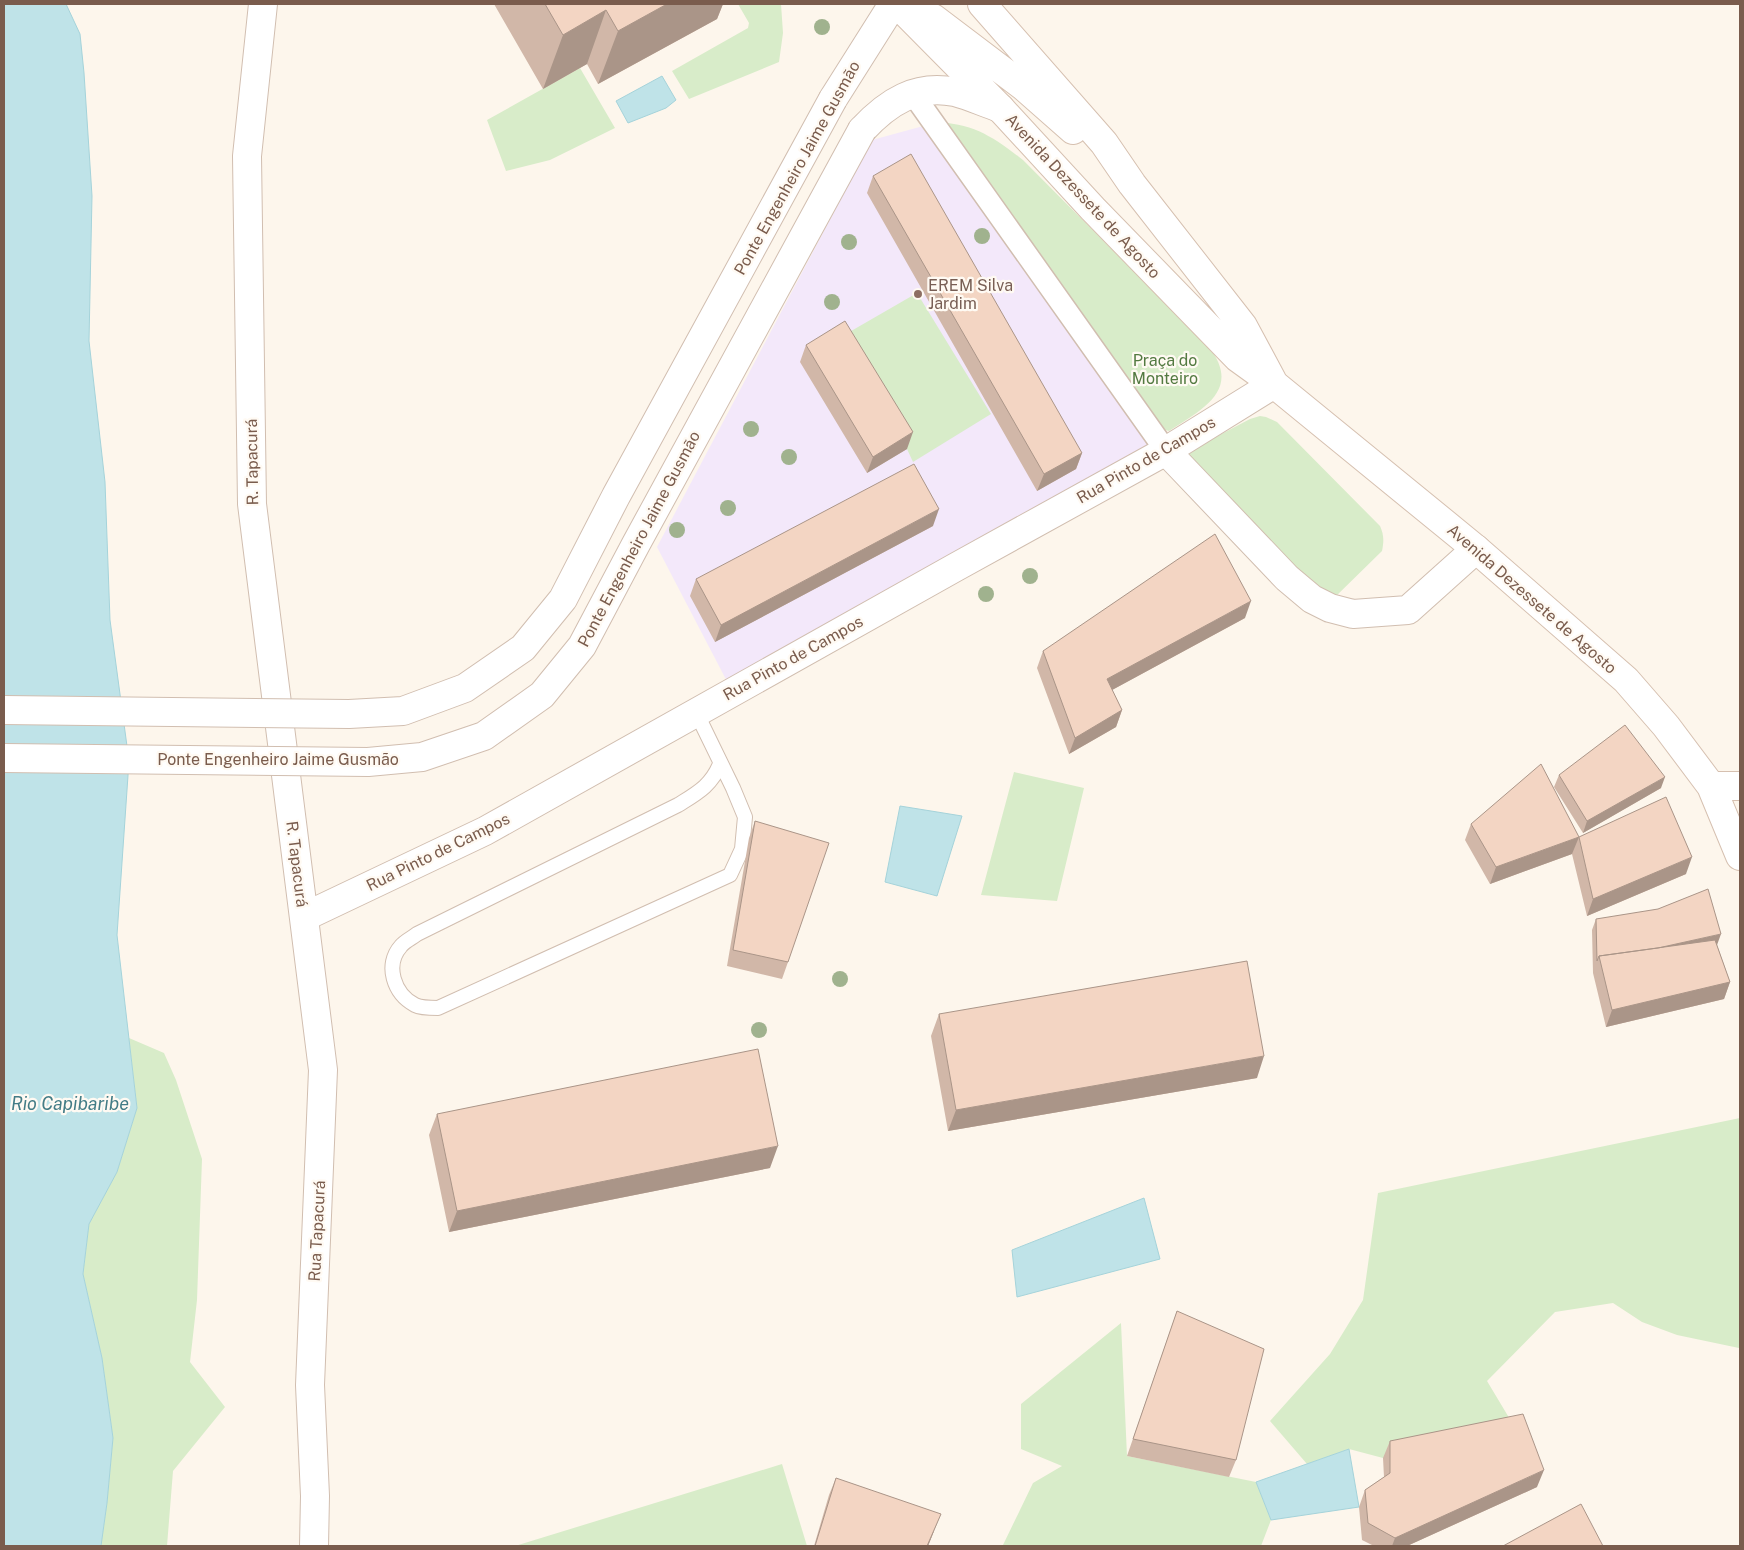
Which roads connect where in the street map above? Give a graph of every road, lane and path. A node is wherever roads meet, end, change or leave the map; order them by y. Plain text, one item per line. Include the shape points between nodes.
1 (263, 4) edge
2 (893, 4) edge
3 (897, 4) edge
4 (902, 4) edge
5 (982, 4) edge
6 (913, 94) junction
7 (1000, 108) junction
8 (1104, 143) junction
9 (1274, 384) junction
10 (1166, 451) junction
11 (1476, 549) junction
12 (4, 710) edge
13 (696, 712) junction
14 (4, 758) edge
15 (720, 764) junction
16 (1712, 786) junction
17 (1740, 786) edge
18 (1740, 856) edge
19 (304, 917) junction
20 (314, 1546) edge

1 - 19 street, R. Tapacurá via 247,156 252,504
2 - 12 street, Ponte Engenheiro Jaime Gusmão, bridge via 833,99 563,599 524,648 465,688 403,711 349,714
3 - 7 street, Avenida Dezessete de Agosto
4 - 8 street via 933,18 1022,86 1076,133 1088,140
5 - 8 street, Avenida Dezessete de Agosto
6 - 7 street, Ponte Engenheiro Jaime Gusmão via 927,90 956,92
6 - 10 street
6 - 14 street, Ponte Engenheiro Jaime Gusmão, bridge via 886,107 862,130 582,646 542,695 484,736 422,758 368,762
7 - 9 street, Avenida Dezessete de Agosto via 1232,352
8 - 9 street, Avenida Dezessete de Agosto via 1132,184 1244,326
9 - 10 street, Rua Pinto de Campos
9 - 11 street, Avenida Dezessete de Agosto
10 - 11 street via 1287,578 1312,599 1330,608 1353,614 1408,610
10 - 13 street, Rua Pinto de Campos
11 - 16 street, Avenida Dezessete de Agosto via 1626,680
13 - 15 lane
13 - 19 street, Rua Pinto de Campos via 485,830
15 - 15 lane via 715,776 700,792 417,934 401,946 392,963 394,984 403,997 417,1006 438,1008 730,875 742,849 745,817
16 - 17 street
16 - 18 street, Avenida Dezessete de Agosto
19 - 20 street, Rua Tapacurá via 323,1070 310,1385

